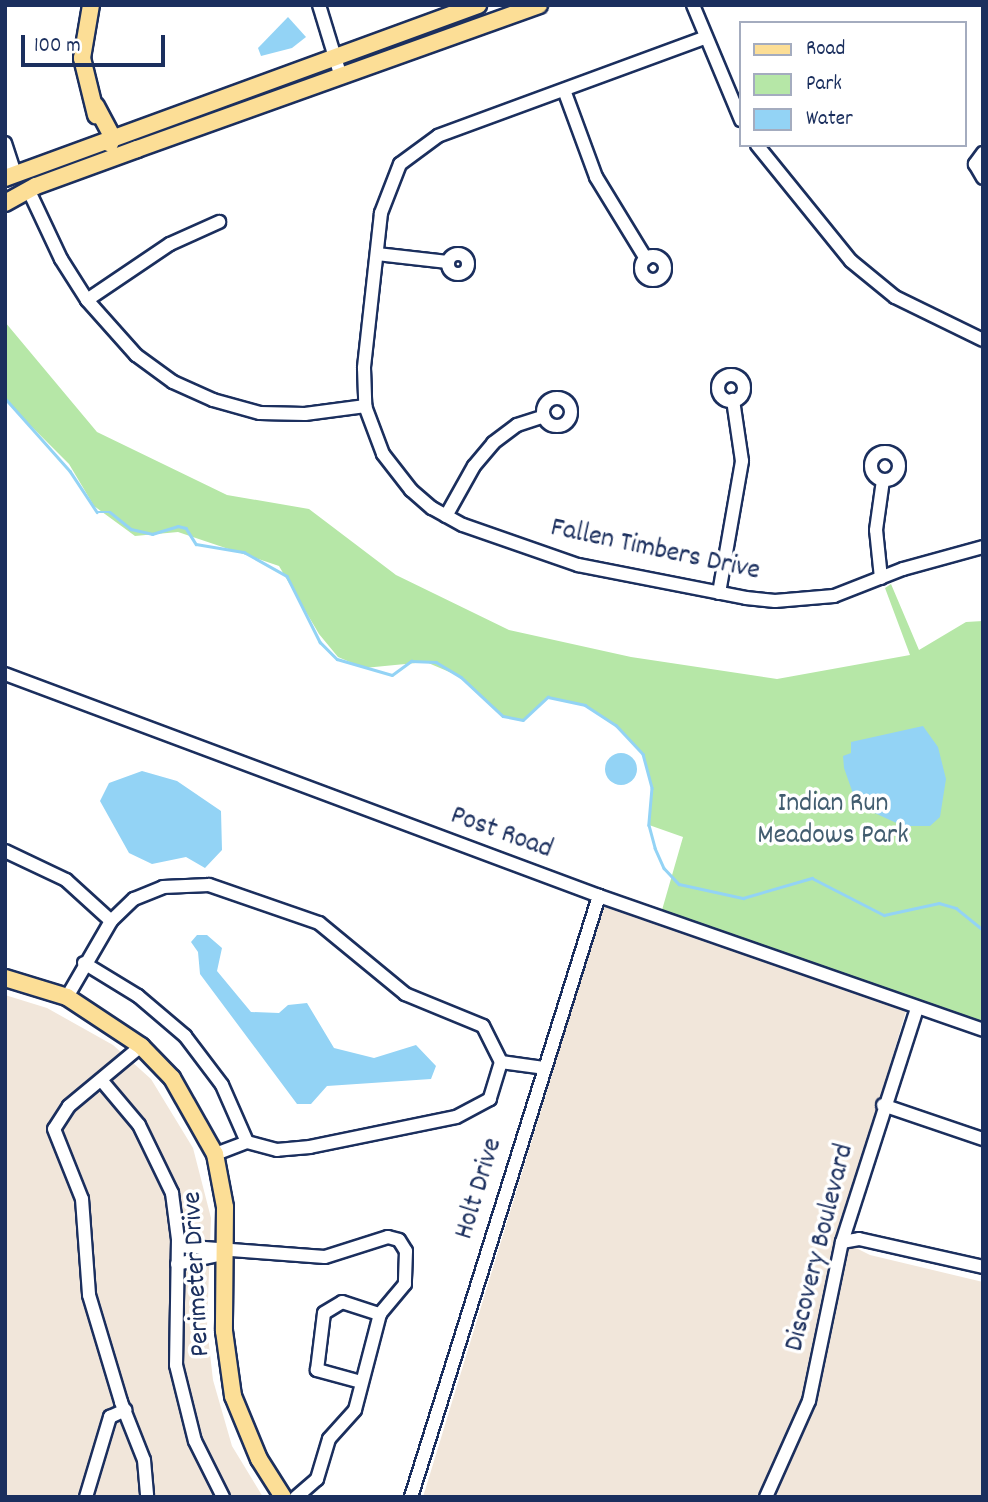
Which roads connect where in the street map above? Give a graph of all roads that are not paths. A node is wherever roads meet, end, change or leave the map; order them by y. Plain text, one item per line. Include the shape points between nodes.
1 (90, 5) edge
2 (319, 5) edge
3 (478, 5) edge
4 (539, 5) edge
5 (693, 5) edge
6 (704, 38) junction
7 (334, 57) junction
8 (341, 77) junction
9 (564, 90) junction
10 (96, 106) junction
11 (740, 118) edge
12 (113, 136) junction
13 (5, 143) edge
14 (91, 144) junction
15 (759, 147) edge
16 (983, 153) edge
17 (983, 178) edge
18 (8, 180) edge
19 (29, 191) junction
20 (5, 195) edge
21 (5, 203) edge
22 (219, 222) dead end
23 (377, 254) junction
24 (646, 259) dead end
25 (448, 262) dead end
26 (87, 300) junction
27 (982, 336) edge
28 (733, 400) dead end
29 (365, 406) junction
30 (544, 416) dead end
31 (883, 480) dead end
32 (446, 516) junction
33 (983, 547) edge
34 (881, 578) junction
35 (719, 593) junction
36 (5, 674) edge
37 (5, 851) edge
38 (599, 896) junction
39 (111, 921) junction
40 (84, 962) junction
41 (5, 978) edge
42 (67, 997) junction
43 (917, 1009) junction
44 (983, 1030) edge
45 (141, 1046) junction
46 (501, 1062) junction
47 (544, 1068) junction
48 (102, 1081) junction
49 (883, 1105) junction
50 (983, 1139) edge
51 (247, 1142) junction
52 (215, 1154) junction
53 (842, 1242) junction
54 (178, 1246) junction
55 (228, 1253) junction
56 (177, 1264) junction
57 (983, 1267) edge
58 (380, 1314) junction
59 (361, 1382) junction
60 (125, 1410) junction
61 (86, 1497) edge
62 (147, 1497) edge
63 (223, 1497) edge
64 (283, 1497) edge
65 (296, 1497) edge
66 (411, 1497) edge
67 (766, 1497) edge

1 - 10 main road via 82,58
2 - 7 street
3 - 7 main road
4 - 8 main road
5 - 6 street
6 - 9 street, Fallen Timbers Drive
6 - 11 street
7 - 8 street
7 - 12 main road
8 - 19 main road
9 - 23 street, Fallen Timbers Drive via 438,136 410,152 384,196
9 - 24 street via 596,177
10 - 12 main road
10 - 14 main road via 96,133
12 - 14 main road
12 - 20 main road via 102,152
13 - 18 street
14 - 18 main road
15 - 27 street via 851,261 895,297
16 - 17 street via 975,164
19 - 21 main road
19 - 26 street via 61,259
22 - 26 street via 170,244
23 - 25 street
23 - 29 street, Fallen Timbers Drive via 364,368
26 - 29 street via 136,355 173,382 213,400 285,415
28 - 35 street via 742,461
29 - 32 street, Fallen Timbers Drive via 389,464 411,491
30 - 32 street via 517,425 493,443 474,466
31 - 34 street via 876,530
32 - 35 street, Fallen Timbers Drive via 578,565
33 - 34 street, Fallen Timbers Drive
34 - 35 street, Fallen Timbers Drive via 834,596 775,601
36 - 38 street, Post Road
37 - 39 street via 66,880
38 - 43 street, Post Road
38 - 47 street, Holt Drive
39 - 40 street
39 - 46 street via 134,899 163,887 183,884 234,891 319,923 405,994 483,1026
40 - 42 street
40 - 51 street via 138,996 185,1036 222,1085
41 - 42 main road, Perimeter Drive
42 - 45 main road, Perimeter Drive
43 - 44 street, Post Road
43 - 49 street, Discovery Boulevard
45 - 48 street
45 - 52 main road, Perimeter Drive via 172,1078
46 - 47 street
46 - 51 street via 490,1099 456,1117 310,1147 277,1150
47 - 66 street, Holt Drive
48 - 54 street via 139,1125 172,1193
48 - 60 street via 69,1106 54,1129 82,1199 89,1295
49 - 50 street
49 - 53 street, Discovery Boulevard
51 - 52 street
52 - 55 main road, Perimeter Drive
53 - 57 street via 859,1238
53 - 67 street, Discovery Boulevard via 809,1401
54 - 55 street
54 - 56 street
55 - 56 street
55 - 58 street via 326,1257 378,1238 399,1240 409,1266 405,1283
55 - 64 main road, Perimeter Drive via 224,1331 233,1396 259,1459
56 - 63 street via 176,1365 183,1405 207,1469
58 - 59 street
58 - 59 street via 342,1302 324,1313 317,1370
59 - 65 street via 355,1410 329,1439 317,1479
60 - 61 street via 110,1418
60 - 62 street via 144,1460

